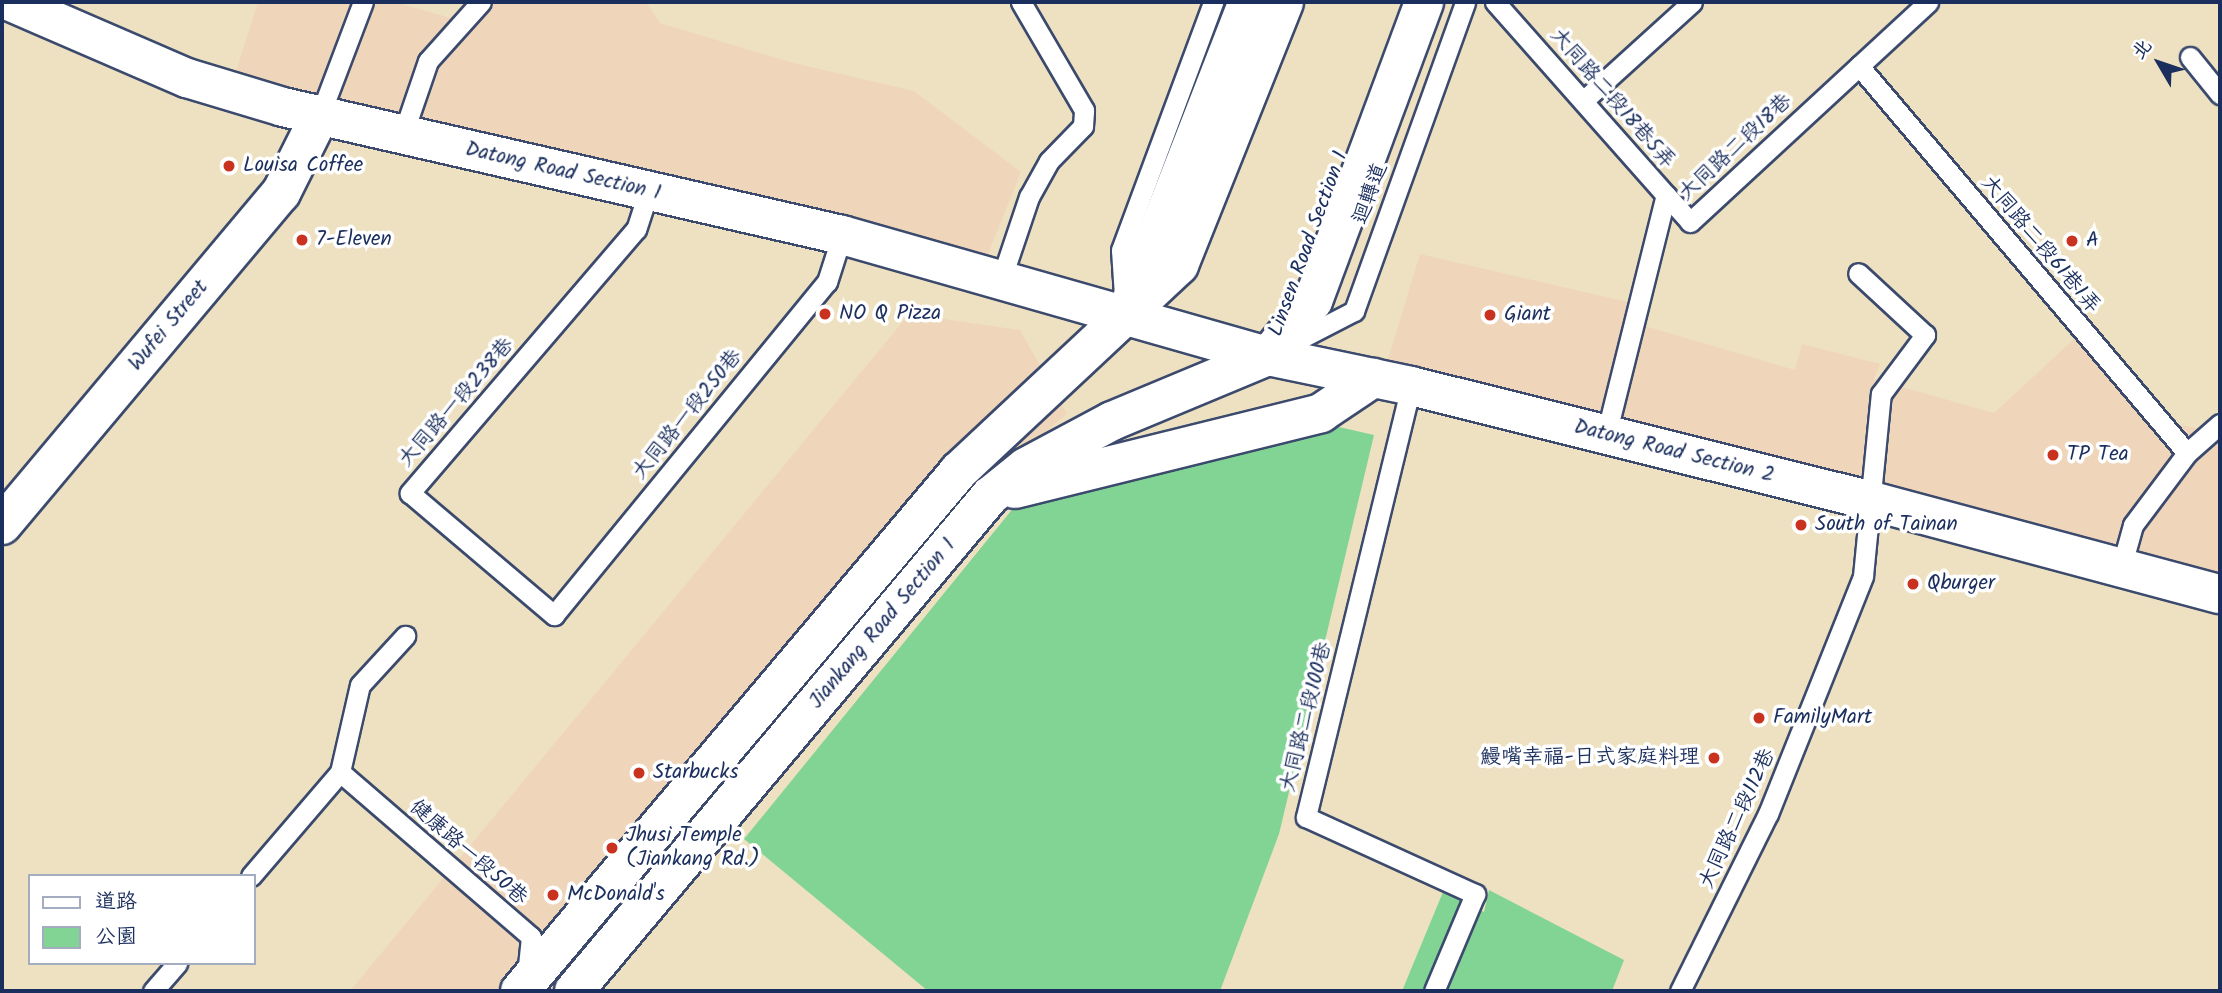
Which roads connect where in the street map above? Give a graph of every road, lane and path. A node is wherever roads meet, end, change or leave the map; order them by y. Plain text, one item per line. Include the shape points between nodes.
1 (363, 2) edge
2 (481, 2) edge
3 (1021, 2) edge
4 (1213, 2) edge
5 (1248, 2) edge
6 (1284, 2) edge
7 (1397, 2) edge
8 (1424, 2) edge
9 (1465, 2) edge
10 (1495, 2) edge
11 (1692, 2) edge
12 (1928, 2) edge
13 (21, 5) edge
14 (2190, 57) dead end
15 (1859, 65) junction
16 (2220, 94) edge
17 (1583, 101) junction
18 (320, 115) junction
19 (403, 134) junction
20 (648, 193) junction
21 (1666, 195) junction
22 (842, 235) junction
23 (1858, 273) dead end
24 (1001, 280) junction
25 (1125, 316) junction
26 (1268, 356) junction
27 (1373, 378) junction
28 (1411, 386) junction
29 (2220, 424) edge
30 (1606, 435) junction
31 (2187, 453) junction
32 (990, 496) junction
33 (1872, 501) junction
34 (2, 525) edge
35 (2121, 568) junction
36 (2220, 594) edge
37 (554, 615) joint
38 (405, 636) dead end
39 (340, 772) junction
40 (253, 874) edge
41 (175, 965) edge
42 (527, 989) edge
43 (153, 991) edge
44 (574, 991) edge
45 (1434, 991) edge
46 (1681, 991) edge

1 - 18 lane
2 - 19 lane via 428,61
3 - 24 lane via 1084,110 1083,126 1049,161 1029,197
4 - 25 lane via 1121,250
5 - 25 street
6 - 25 street via 1179,265
7 - 26 street, Linsen Road Section 1
8 - 26 street, Linsen Road Section 1 via 1313,300
9 - 26 lane, 迴轉道 via 1353,311
10 - 17 lane, 大同路二段18巷5弄
11 - 17 lane
12 - 15 lane, 大同路二段18巷
13 - 18 street, Datong Road Section 1 via 187,78
14 - 16 lane
15 - 21 lane, 大同路二段18巷 via 1690,222
15 - 31 lane, 大同路二段61巷1弄
17 - 21 lane, 大同路二段18巷5弄
18 - 19 street, Datong Road Section 1
18 - 34 street, Wufei Street via 281,193
19 - 20 street, Datong Road Section 1
20 - 22 street, Datong Road Section 1
20 - 37 lane, 大同路一段238巷 via 636,229 410,493
21 - 30 lane, 大同路二段18巷
22 - 24 street, Datong Road Section 1
22 - 37 lane, 大同路一段250巷 via 827,282
23 - 33 lane, 大同路二段112巷 via 1925,335 1881,394
24 - 25 street, Datong Road Section 1
25 - 26 street, Datong Road Section 2
25 - 42 street, Jiankang Road Section 1 via 959,471
26 - 27 street, Datong Road Section 2
26 - 32 street, Jiankang Road Section 1 via 1112,421 1026,467
27 - 28 street, Datong Road Section 2
27 - 32 street via 1321,413
28 - 30 street, Datong Road Section 2
28 - 45 lane, 大同路二段100巷 via 1306,817 1475,894
29 - 31 lane
30 - 33 street, Datong Road Section 2
31 - 35 lane via 2133,525
32 - 44 street, Jiankang Road Section 1
33 - 35 street, Datong Road Section 2
33 - 46 lane, 大同路二段112巷 via 1863,576 1768,814
35 - 36 street, Datong Road Section 2
38 - 39 lane via 360,685
39 - 40 lane
39 - 42 lane, 健康路一段50巷 via 531,937
41 - 43 lane

